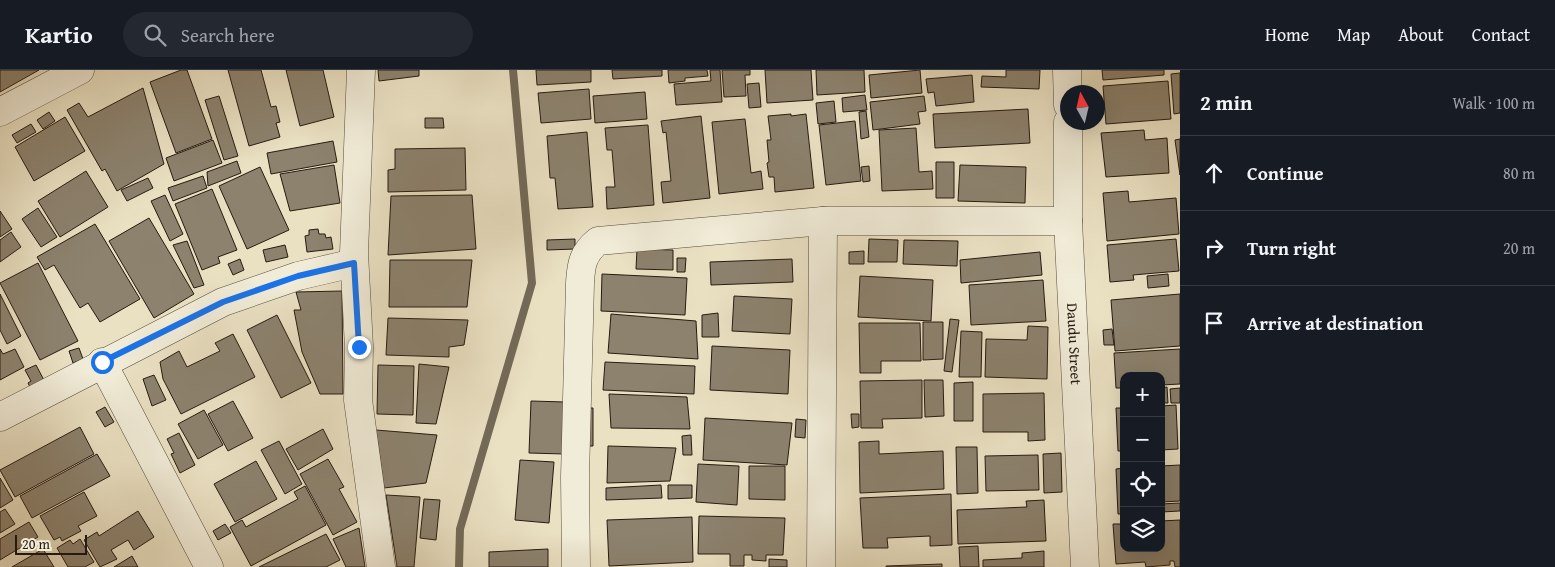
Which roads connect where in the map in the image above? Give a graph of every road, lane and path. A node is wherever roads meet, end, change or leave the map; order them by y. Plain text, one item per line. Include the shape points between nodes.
1 (80, 70) edge
2 (361, 70) edge
3 (1067, 70) edge
4 (1067, 85) edge
5 (0, 112) edge
6 (1068, 130) edge
7 (823, 221) junction
8 (1068, 222) junction
9 (354, 263) junction
10 (102, 362) junction
11 (0, 417) edge
12 (209, 567) edge
13 (380, 567) edge
14 (576, 567) edge
15 (821, 567) edge
16 (1085, 567) edge

1 - 5 street
2 - 9 street
3 - 4 street
6 - 8 street, Daudu Street
7 - 8 street
7 - 14 street via 616,238 598,241 589,248 582,260 580,283
7 - 15 street
8 - 16 street, Daudu Street
9 - 10 street via 298,276 223,302
9 - 13 street via 359,347 358,400
10 - 11 street
10 - 12 street

